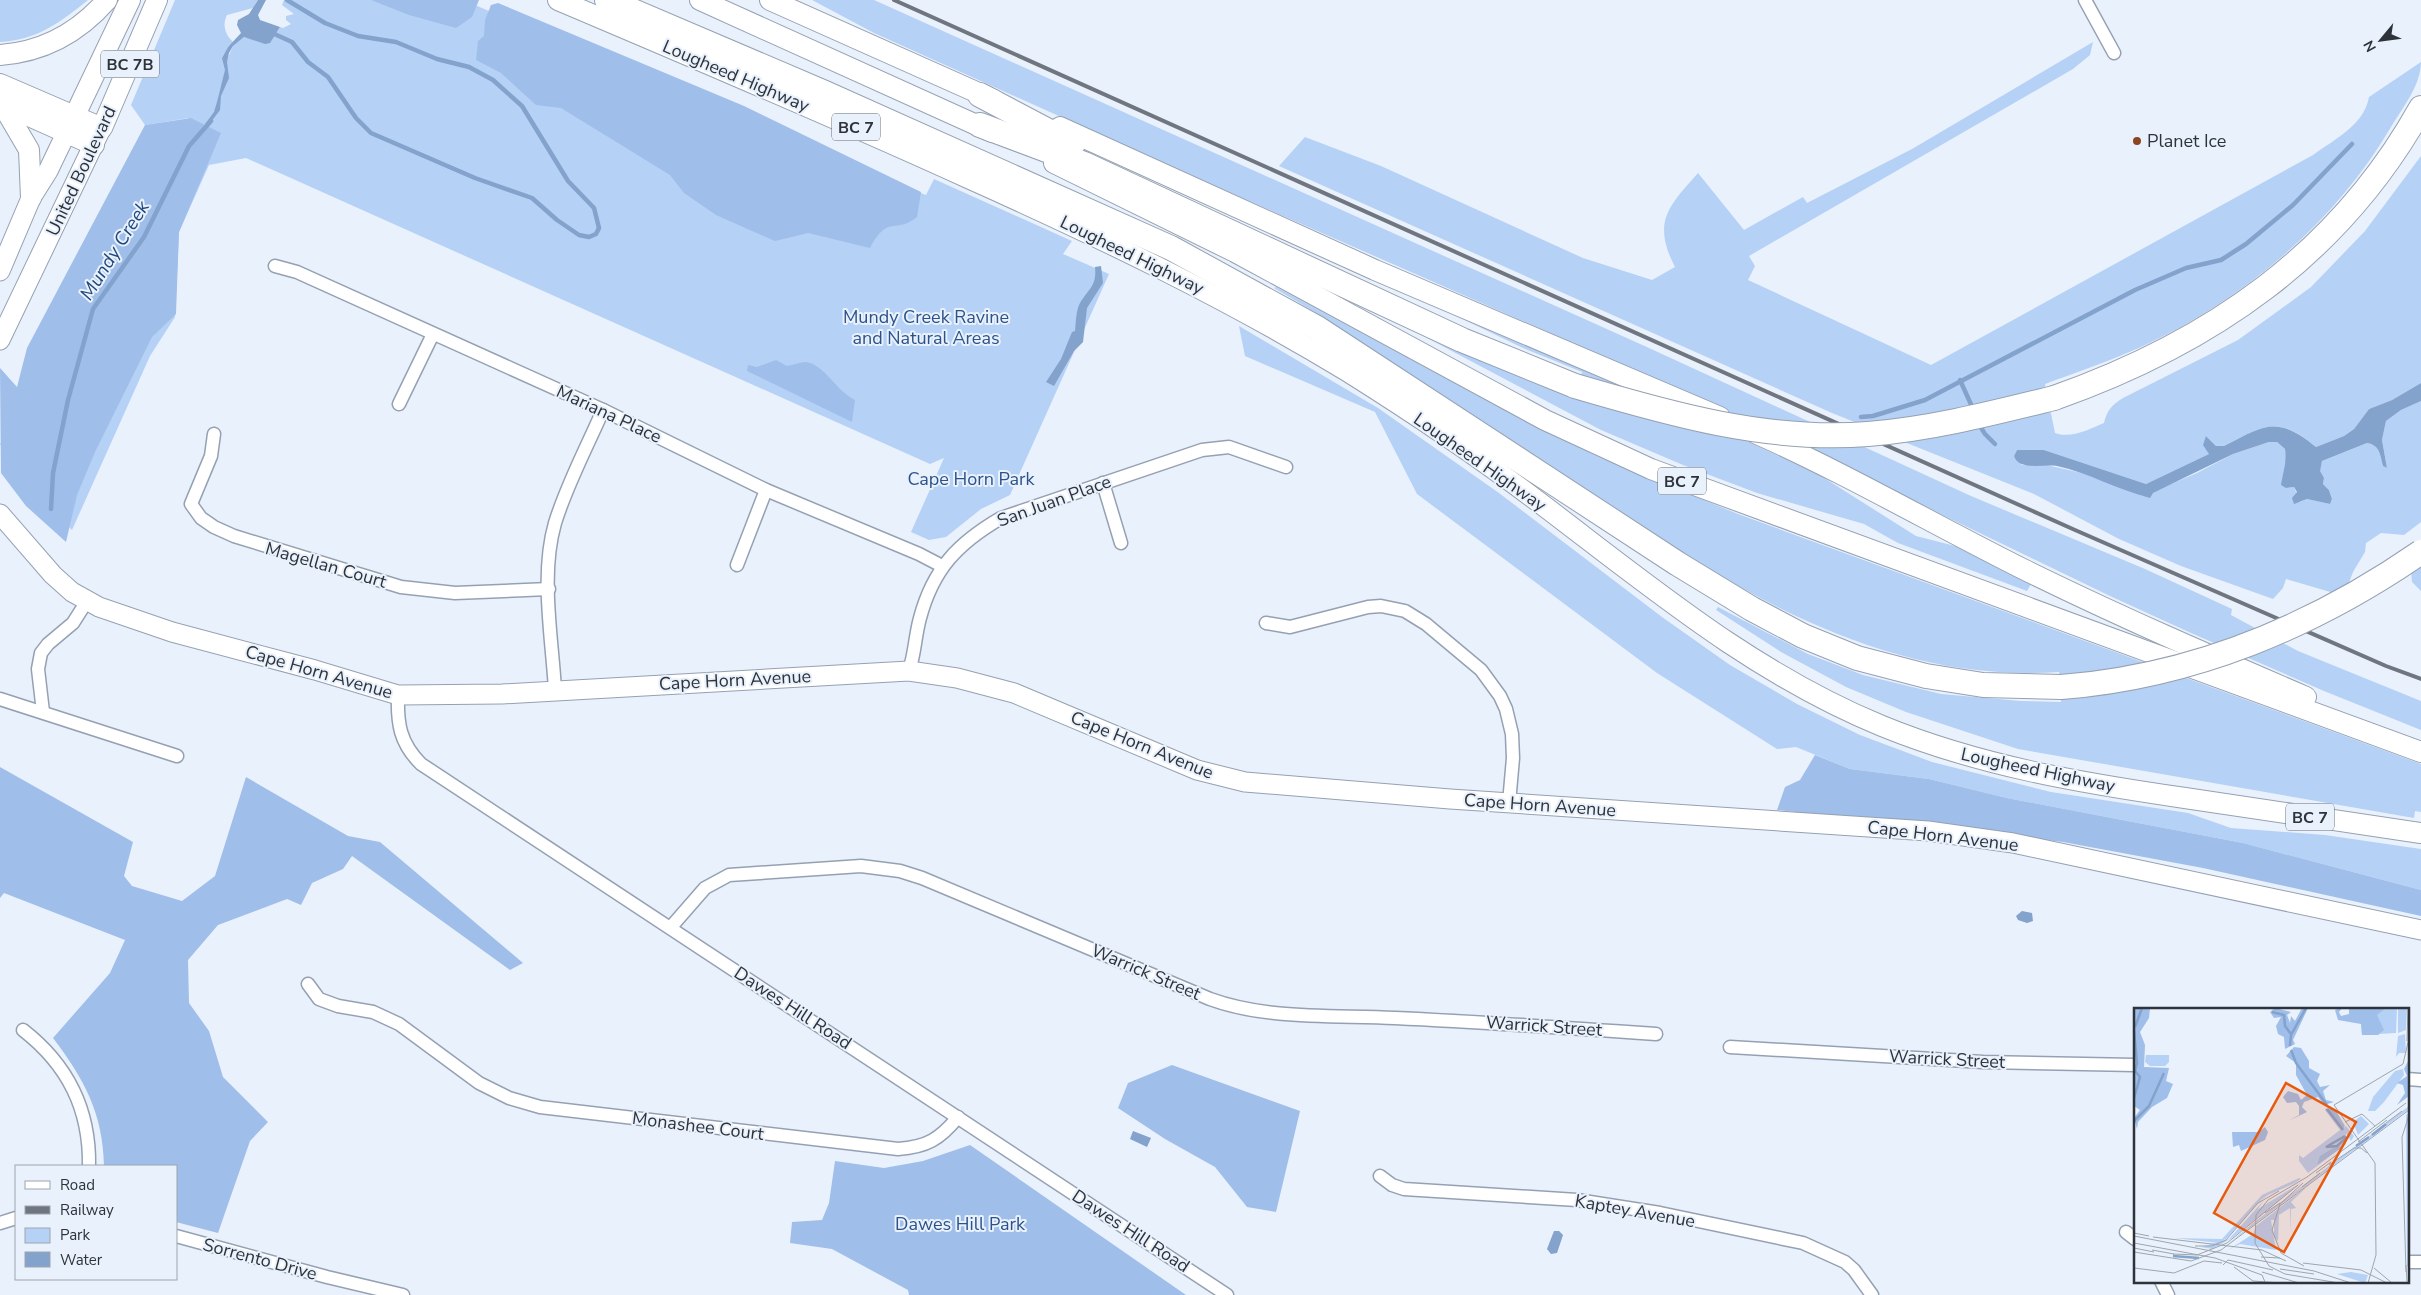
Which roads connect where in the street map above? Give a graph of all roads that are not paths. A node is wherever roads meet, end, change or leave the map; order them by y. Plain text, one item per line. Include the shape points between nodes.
1 (107, 0) edge
2 (130, 0) edge
3 (157, 0) edge
4 (558, 0) edge
5 (607, 0) edge
6 (700, 0) edge
7 (770, 0) edge
8 (2085, 0) edge
9 (2114, 53) dead end
10 (0, 55) edge
11 (0, 84) edge
12 (980, 95) junction
13 (1, 104) edge
14 (2421, 108) edge
15 (71, 124) junction
16 (980, 125) junction
17 (98, 137) junction
18 (32, 198) junction
19 (275, 266) dead end
20 (0, 271) edge
21 (5, 316) edge
22 (432, 334) junction
23 (0, 340) edge
24 (1567, 383) junction
25 (399, 404) dead end
26 (603, 410) junction
27 (214, 434) dead end
28 (1286, 467) dead end
29 (1103, 483) junction
30 (766, 490) junction
31 (0, 514) edge
32 (1121, 543) dead end
33 (2421, 552) edge
34 (738, 565) dead end
35 (942, 566) junction
36 (549, 588) junction
37 (87, 601) junction
38 (1266, 623) dead end
39 (909, 671) junction
40 (555, 690) junction
41 (398, 695) junction
42 (0, 699) edge
43 (43, 712) junction
44 (2421, 752) edge
45 (177, 756) dead end
46 (1509, 803) junction
47 (2421, 833) edge
48 (671, 927) junction
49 (2421, 930) edge
50 (308, 984) dead end
51 (23, 1030) dead end
52 (1656, 1034) dead end
53 (1730, 1047) dead end
54 (2134, 1065) edge
55 (2408, 1079) edge
56 (2421, 1080) edge
57 (958, 1117) junction
58 (89, 1165) edge
59 (1380, 1176) dead end
60 (15, 1218) edge
61 (0, 1223) edge
62 (178, 1237) edge
63 (2408, 1262) edge
64 (2421, 1262) edge
65 (2162, 1282) edge
66 (403, 1295) edge
67 (1227, 1295) edge
68 (1872, 1295) edge
69 (2168, 1295) edge

1 - 10 main road via 85,22 60,38 36,48
2 - 15 main road, United Boulevard / BC 7B
3 - 17 main road, United Boulevard / BC 7B
4 - 47 main road, Lougheed Highway / BC 7 via 992,188 1150,262 1244,312 1353,375 1449,438 1726,643 1794,684 1863,718 1962,754 2040,774
5 - 33 highway, bridge via 825,93 1171,248 1317,328 1752,609 1803,636 1857,658 1926,676 1997,686 2061,687 2112,682 2165,672 2241,648 2343,600
6 - 16 main road, BC 7
7 - 12 main road
8 - 9 street
11 - 15 main road
12 - 24 highway via 1055,136
12 - 44 main road via 1039,118 1375,270 1790,449 2062,587 2334,709
13 - 15 main road
13 - 18 main road via 29,150
14 - 24 highway, bridge via 2389,160 2353,206 2309,252 2270,285 2224,318 2173,347 2115,375 2054,398 1927,427 1830,435 1714,423 1653,409
15 - 17 main road
15 - 18 street, United Boulevard / BC 7B
16 - 24 highway via 1084,164 1446,333
16 - 44 main road, BC 7 via 1235,252 1545,420 1630,460
17 - 21 street, United Boulevard / BC 7B
18 - 20 street, United Boulevard / BC 7B
19 - 22 street, Mariana Place via 298,272
21 - 23 street, United Boulevard / BC 7B
22 - 25 street
22 - 26 street, Mariana Place
26 - 30 street, Mariana Place
26 - 36 street via 555,523
27 - 36 street, Magellan Court via 211,456 192,504 201,518 214,527 253,543 378,581 419,590 455,593
28 - 29 street, San Juan Place via 1229,447 1202,450
29 - 32 street
29 - 35 street, San Juan Place via 1001,518 972,535
30 - 34 street
30 - 35 street, Mariana Place
31 - 37 street, Cape Horn Avenue via 48,571
35 - 39 street, San Juan Place via 920,619
36 - 40 street
37 - 41 street, Cape Horn Avenue via 146,624
37 - 43 street via 73,623 41,653 38,669
38 - 46 street via 1290,626 1381,606 1406,611 1426,624 1482,670 1500,696 1512,734
39 - 40 street, Cape Horn Avenue
39 - 46 street, Cape Horn Avenue via 957,678 1014,693 1213,775 1270,785
40 - 41 street, Cape Horn Avenue
41 - 48 street, Dawes Hill Road via 401,739 421,764
42 - 43 street
43 - 45 street
46 - 49 street, Cape Horn Avenue via 1928,831 2013,842
48 - 52 street, Warrick Street via 704,888 729,875 860,866 880,868 922,878 1210,999 1240,1008
48 - 57 street, Dawes Hill Road
50 - 57 street, Monashee Court via 319,999 373,1012 400,1024 495,1091 540,1107 898,1149 934,1140 944,1134
51 - 58 street via 45,1047 62,1068 75,1095 88,1138
53 - 54 street, Warrick Street via 1983,1062
55 - 56 street
57 - 67 street, Dawes Hill Road
59 - 68 street, Kaptey Avenue via 1404,1189 1577,1200 1660,1213 1803,1243 1845,1262
60 - 61 street
62 - 66 street, Sorrento Drive
63 - 64 street
65 - 69 street

